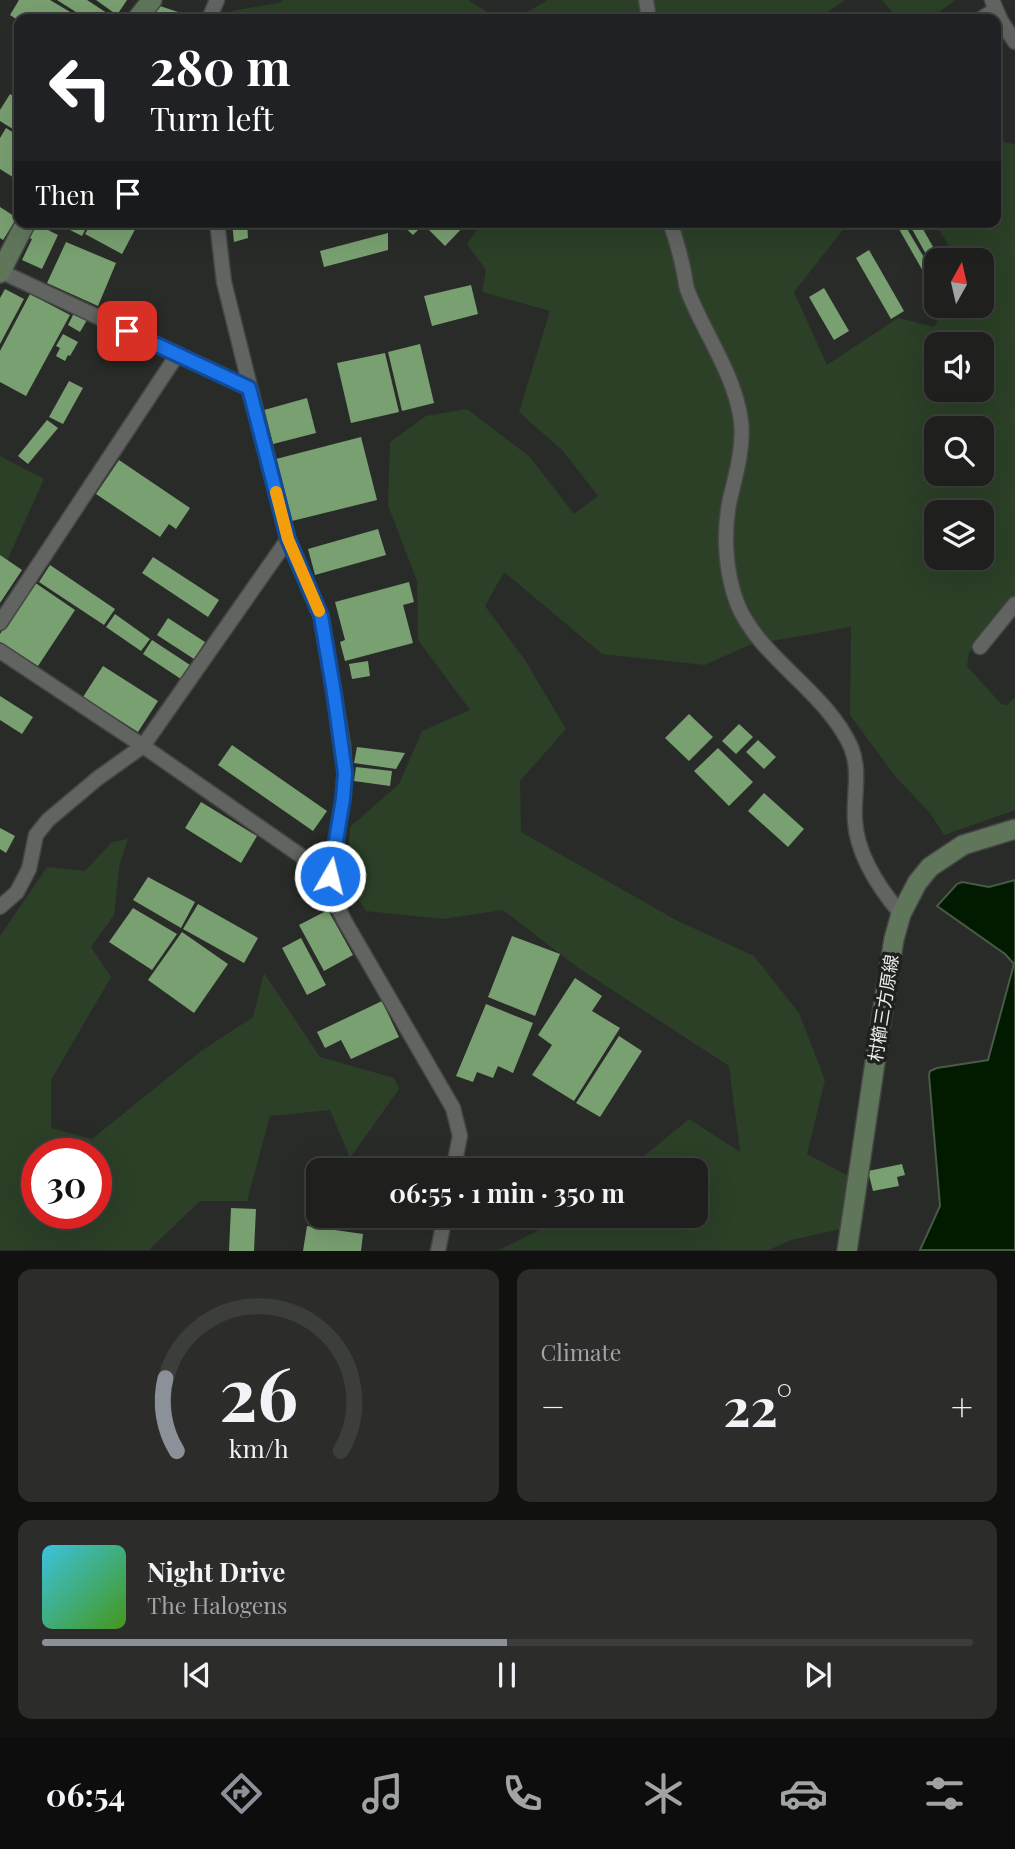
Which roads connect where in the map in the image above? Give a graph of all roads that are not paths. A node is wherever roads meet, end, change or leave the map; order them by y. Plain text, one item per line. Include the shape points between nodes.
1 (152, 0) edge
2 (140, 14) edge
3 (1001, 17) edge
4 (1015, 42) edge
5 (23, 228) edge
6 (218, 228) edge
7 (672, 228) edge
8 (0, 272) edge
9 (177, 355) junction
10 (249, 388) junction
11 (288, 539) junction
12 (1015, 604) edge
13 (0, 622) edge
14 (980, 648) dead end
15 (0, 651) edge
16 (143, 746) junction
17 (1015, 828) edge
18 (330, 876) junction
19 (0, 907) edge
20 (901, 914) junction
21 (456, 1158) edge
22 (443, 1228) edge
23 (438, 1251) edge
24 (846, 1251) edge

1 - 2 main road
3 - 4 street
5 - 8 main road
6 - 10 street
7 - 20 street via 688,290 732,387 741,421 726,538 737,603 751,629 817,698 851,748 856,765 859,841 879,886
8 - 9 street
9 - 10 street
9 - 13 street
10 - 11 street
11 - 16 street
11 - 18 street via 321,616 343,745 343,799
12 - 14 street
15 - 16 street
16 - 18 street
16 - 19 street via 48,820 36,835 29,869 17,892
17 - 20 main road, 村櫛三方原線 via 964,845 930,867
18 - 21 street via 330,891 344,920 453,1108 460,1136
20 - 24 main road, 村櫛三方原線
22 - 23 street

